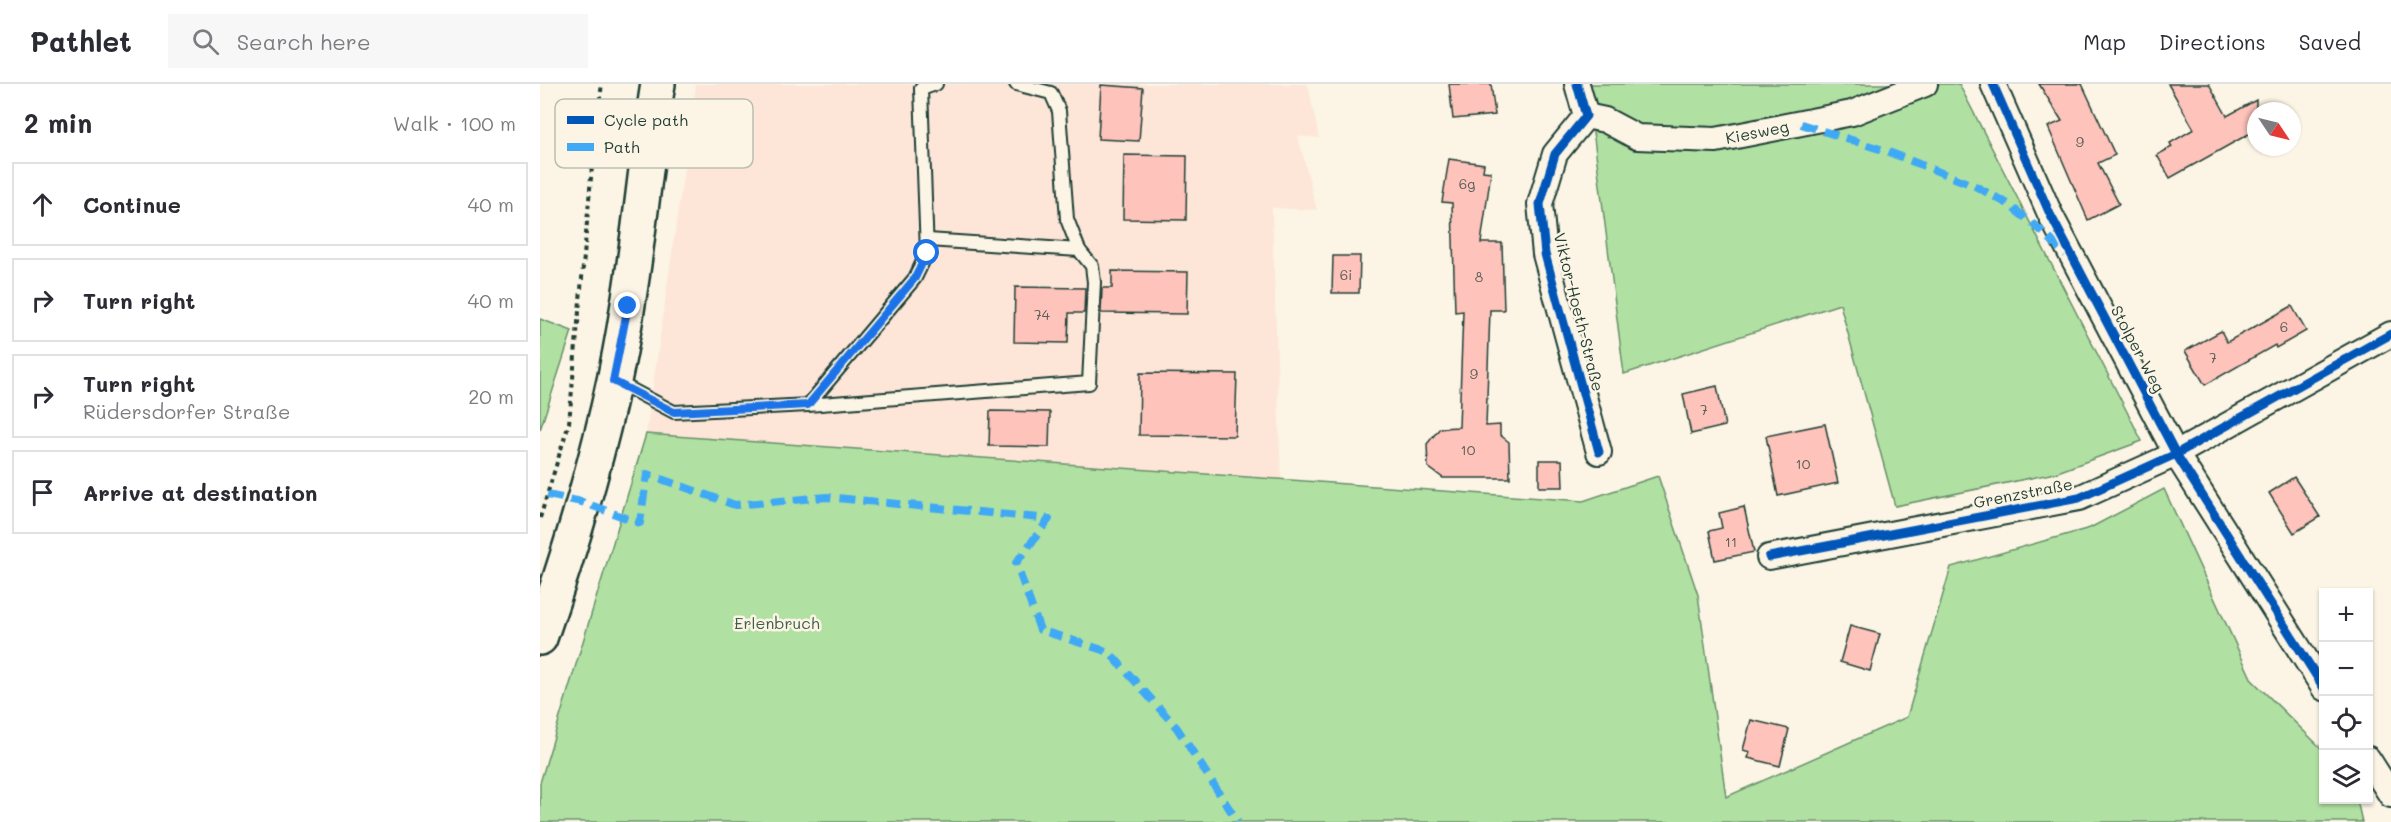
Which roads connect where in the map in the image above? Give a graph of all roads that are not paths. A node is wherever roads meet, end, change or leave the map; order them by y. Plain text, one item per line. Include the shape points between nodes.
1 (658, 84) edge
2 (936, 84) edge
3 (1016, 84) edge
4 (1577, 84) edge
5 (1925, 84) edge
6 (1993, 84) edge
7 (917, 86) edge
8 (656, 99) edge
9 (1586, 116) junction
10 (647, 168) edge
11 (928, 240) junction
12 (1079, 250) junction
13 (2391, 334) edge
14 (613, 381) junction
15 (808, 405) junction
16 (1599, 452) dead end
17 (2176, 454) junction
18 (1769, 558) dead end
19 (540, 638) edge
20 (2319, 680) edge
21 (2373, 767) edge
22 (2391, 795) edge

1 - 8 main road
2 - 7 lane
3 - 12 lane via 1051,93 1059,111 1066,219
4 - 9 street
5 - 9 street, Kiesweg via 1852,114 1716,140 1637,137 1605,120
6 - 17 street, Stolper Weg via 2050,214
7 - 11 lane
9 - 16 street, Viktor-Hoeth-Straße via 1555,154 1540,204 1545,254
10 - 14 main road via 628,306
11 - 12 lane
11 - 15 lane via 927,253 915,278
12 - 15 lane via 1092,266 1094,282 1089,383
13 - 17 street, Grenzstraße
14 - 15 lane via 674,412
14 - 19 main road via 582,502
17 - 18 street, Grenzstraße via 2079,498
17 - 20 street, Stolper Weg
21 - 22 street

